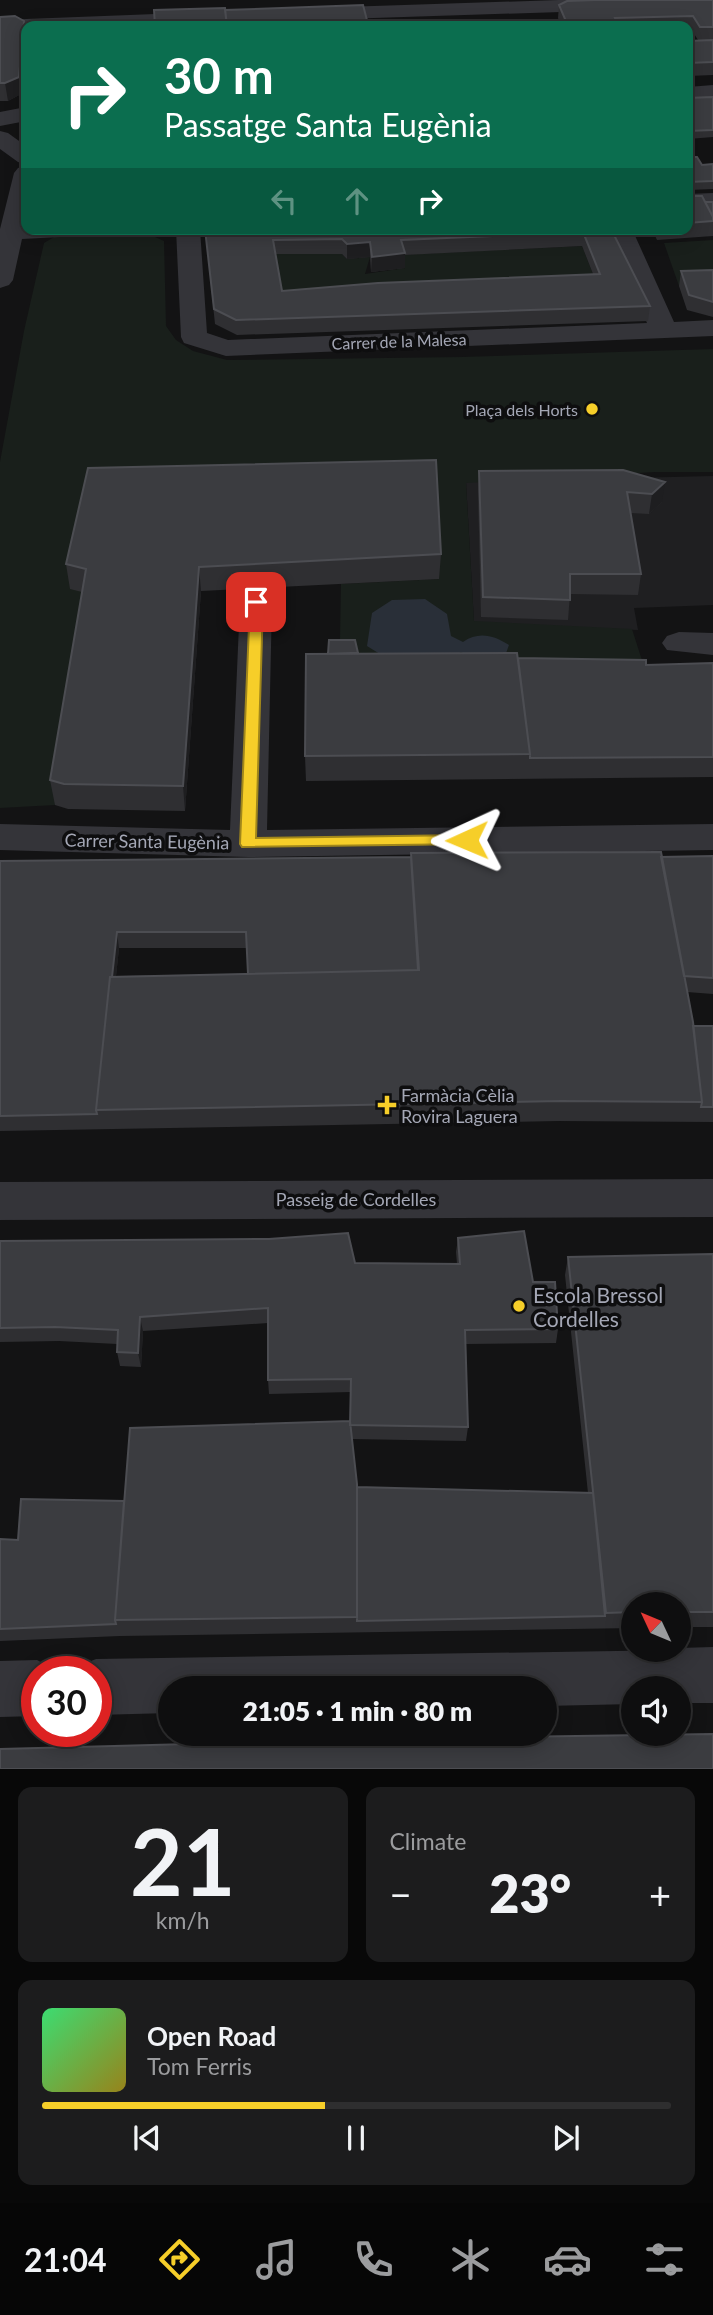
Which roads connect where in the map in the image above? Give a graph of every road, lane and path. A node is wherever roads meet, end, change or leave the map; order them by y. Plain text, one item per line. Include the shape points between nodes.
1 (713, 1) edge
2 (533, 3) edge
3 (298, 15) edge
4 (230, 17) edge
5 (51, 19) edge
6 (540, 21) edge
7 (21, 23) edge
8 (0, 26) edge
9 (713, 92) edge
10 (693, 93) edge
11 (0, 112) edge
12 (21, 113) edge
13 (21, 115) edge
14 (0, 121) edge
15 (21, 122) edge
16 (0, 138) edge
17 (21, 158) edge
18 (21, 179) edge
19 (713, 200) edge
20 (693, 201) edge
21 (12, 232) junction
22 (21, 232) edge
23 (188, 235) edge
24 (623, 235) edge
25 (0, 280) edge
26 (713, 328) edge
27 (664, 330) junction
28 (256, 602) edge
29 (679, 643) dead end
30 (713, 643) edge
31 (0, 837) edge
32 (713, 837) edge
33 (248, 844) junction
34 (713, 1198) edge
35 (0, 1201) edge
36 (713, 1675) edge
37 (112, 1687) edge
38 (21, 1688) edge
39 (0, 1689) edge

1 - 2 street
2 - 3 street
2 - 6 street
4 - 5 street
7 - 8 street
9 - 10 street
11 - 12 street
13 - 14 street
14 - 15 street
16 - 17 street
18 - 21 street
19 - 20 street
21 - 22 street
21 - 25 street
23 - 27 street, Carrer de la Malesa via 194,337 226,348
24 - 27 street
26 - 27 street, Carrer de la Malesa
28 - 33 street
29 - 30 street
31 - 33 street, Carrer Santa Eugènia
32 - 33 street, Carrer Santa Eugènia
34 - 35 street, Passeig de Cordelles
36 - 37 street
38 - 39 street

